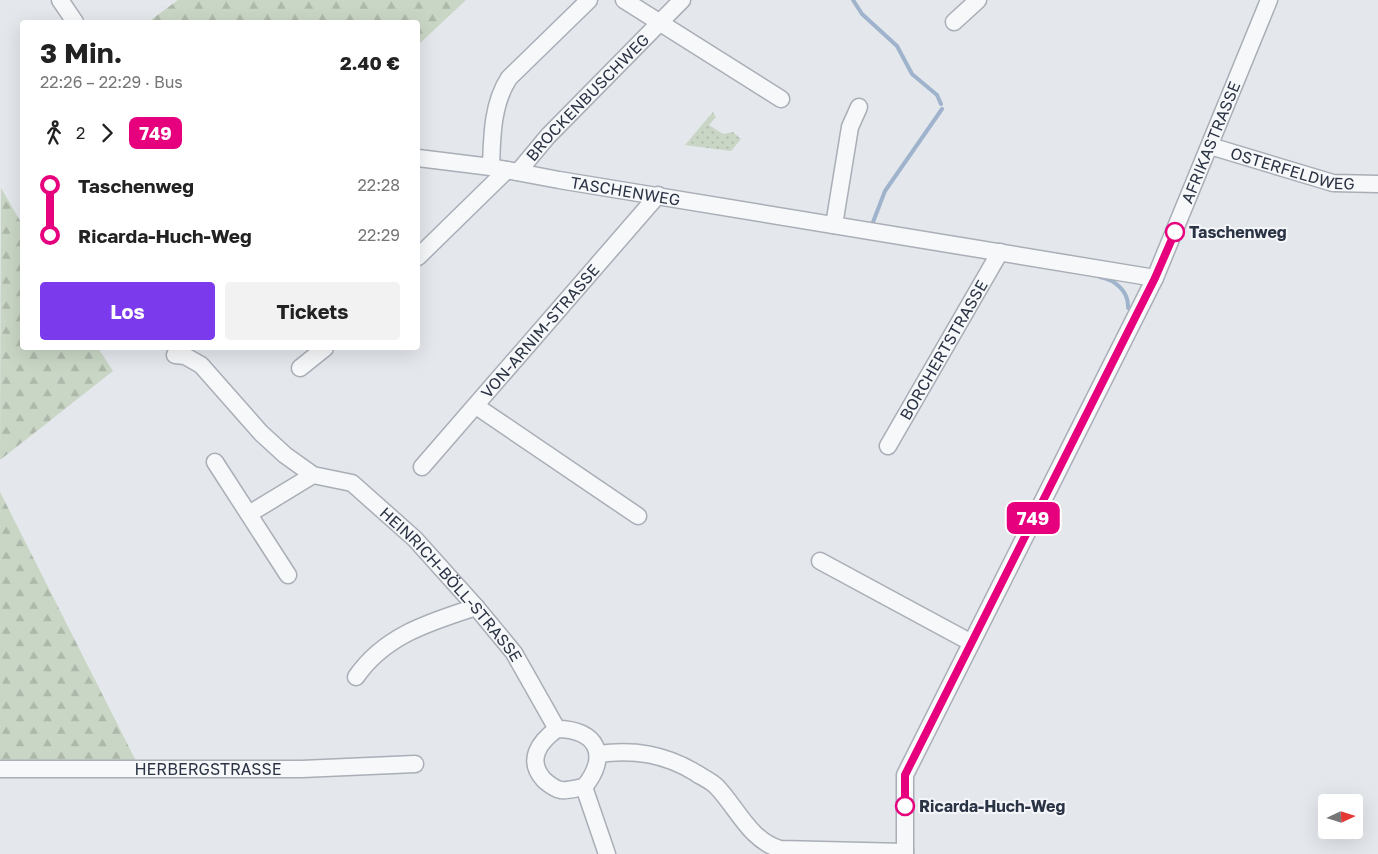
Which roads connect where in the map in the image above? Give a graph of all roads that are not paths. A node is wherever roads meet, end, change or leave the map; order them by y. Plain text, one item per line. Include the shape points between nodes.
1 (60, 0) edge
2 (589, 0) edge
3 (624, 0) edge
4 (682, 0) edge
5 (978, 0) edge
6 (1269, 0) edge
7 (74, 20) edge
8 (954, 22) dead end
9 (659, 23) junction
10 (780, 100) dead end
11 (859, 107) dead end
12 (1210, 146) junction
13 (420, 158) edge
14 (505, 170) junction
15 (1378, 184) edge
16 (658, 195) junction
17 (834, 225) junction
18 (1000, 252) junction
19 (420, 255) edge
20 (1155, 278) junction
21 (322, 350) edge
22 (175, 354) dead end
23 (300, 368) dead end
24 (476, 406) junction
25 (888, 446) dead end
26 (215, 462) dead end
27 (422, 467) dead end
28 (313, 475) junction
29 (249, 514) junction
30 (638, 516) dead end
31 (820, 561) dead end
32 (288, 575) dead end
33 (476, 607) junction
34 (970, 642) junction
35 (356, 677) dead end
36 (557, 729) junction
37 (598, 754) junction
38 (415, 764) dead end
39 (0, 769) edge
40 (584, 787) junction
41 (905, 853) edge
42 (607, 854) edge

1 - 7 street
2 - 14 street via 503,87 493,125
3 - 9 street, BROCKENBUSCHWEG
4 - 9 street
5 - 8 street
6 - 12 street, AFRIKASTRASSE
9 - 10 street, BROCKENBUSCHWEG
9 - 14 street, BROCKENBUSCHWEG via 554,130
11 - 17 street via 850,127
12 - 15 street, OSTERFELDWEG via 1333,183
12 - 20 street, AFRIKASTRASSE
13 - 14 street, TASCHENWEG
14 - 16 street, TASCHENWEG
14 - 19 street, BROCKENBUSCHWEG
16 - 17 street, TASCHENWEG
16 - 24 street, VON-ARNIM-STRASSE
17 - 18 street, TASCHENWEG
18 - 20 street, TASCHENWEG
18 - 25 street, BORCHERTSTRASSE
20 - 34 street, AFRIKASTRASSE
21 - 23 street
22 - 28 street, HEINRICH-BÖLL-STRASSE via 201,365 261,433
24 - 27 street, VON-ARNIM-STRASSE
24 - 30 street
26 - 29 street
28 - 29 street
28 - 33 street, HEINRICH-BÖLL-STRASSE via 352,483 415,539
29 - 32 street
31 - 34 street
33 - 35 street via 420,625 385,647 364,665
33 - 36 street, HEINRICH-BÖLL-STRASSE via 518,659
34 - 41 street, AFRIKASTRASSE via 905,775
36 - 37 street via 582,733
36 - 40 street via 540,746 535,758 537,772 554,788
37 - 40 street via 595,773
37 - 41 street via 631,752 666,757 715,785 738,816 771,847
38 - 39 street, HERBERGSTRASSE via 302,769
40 - 42 street

